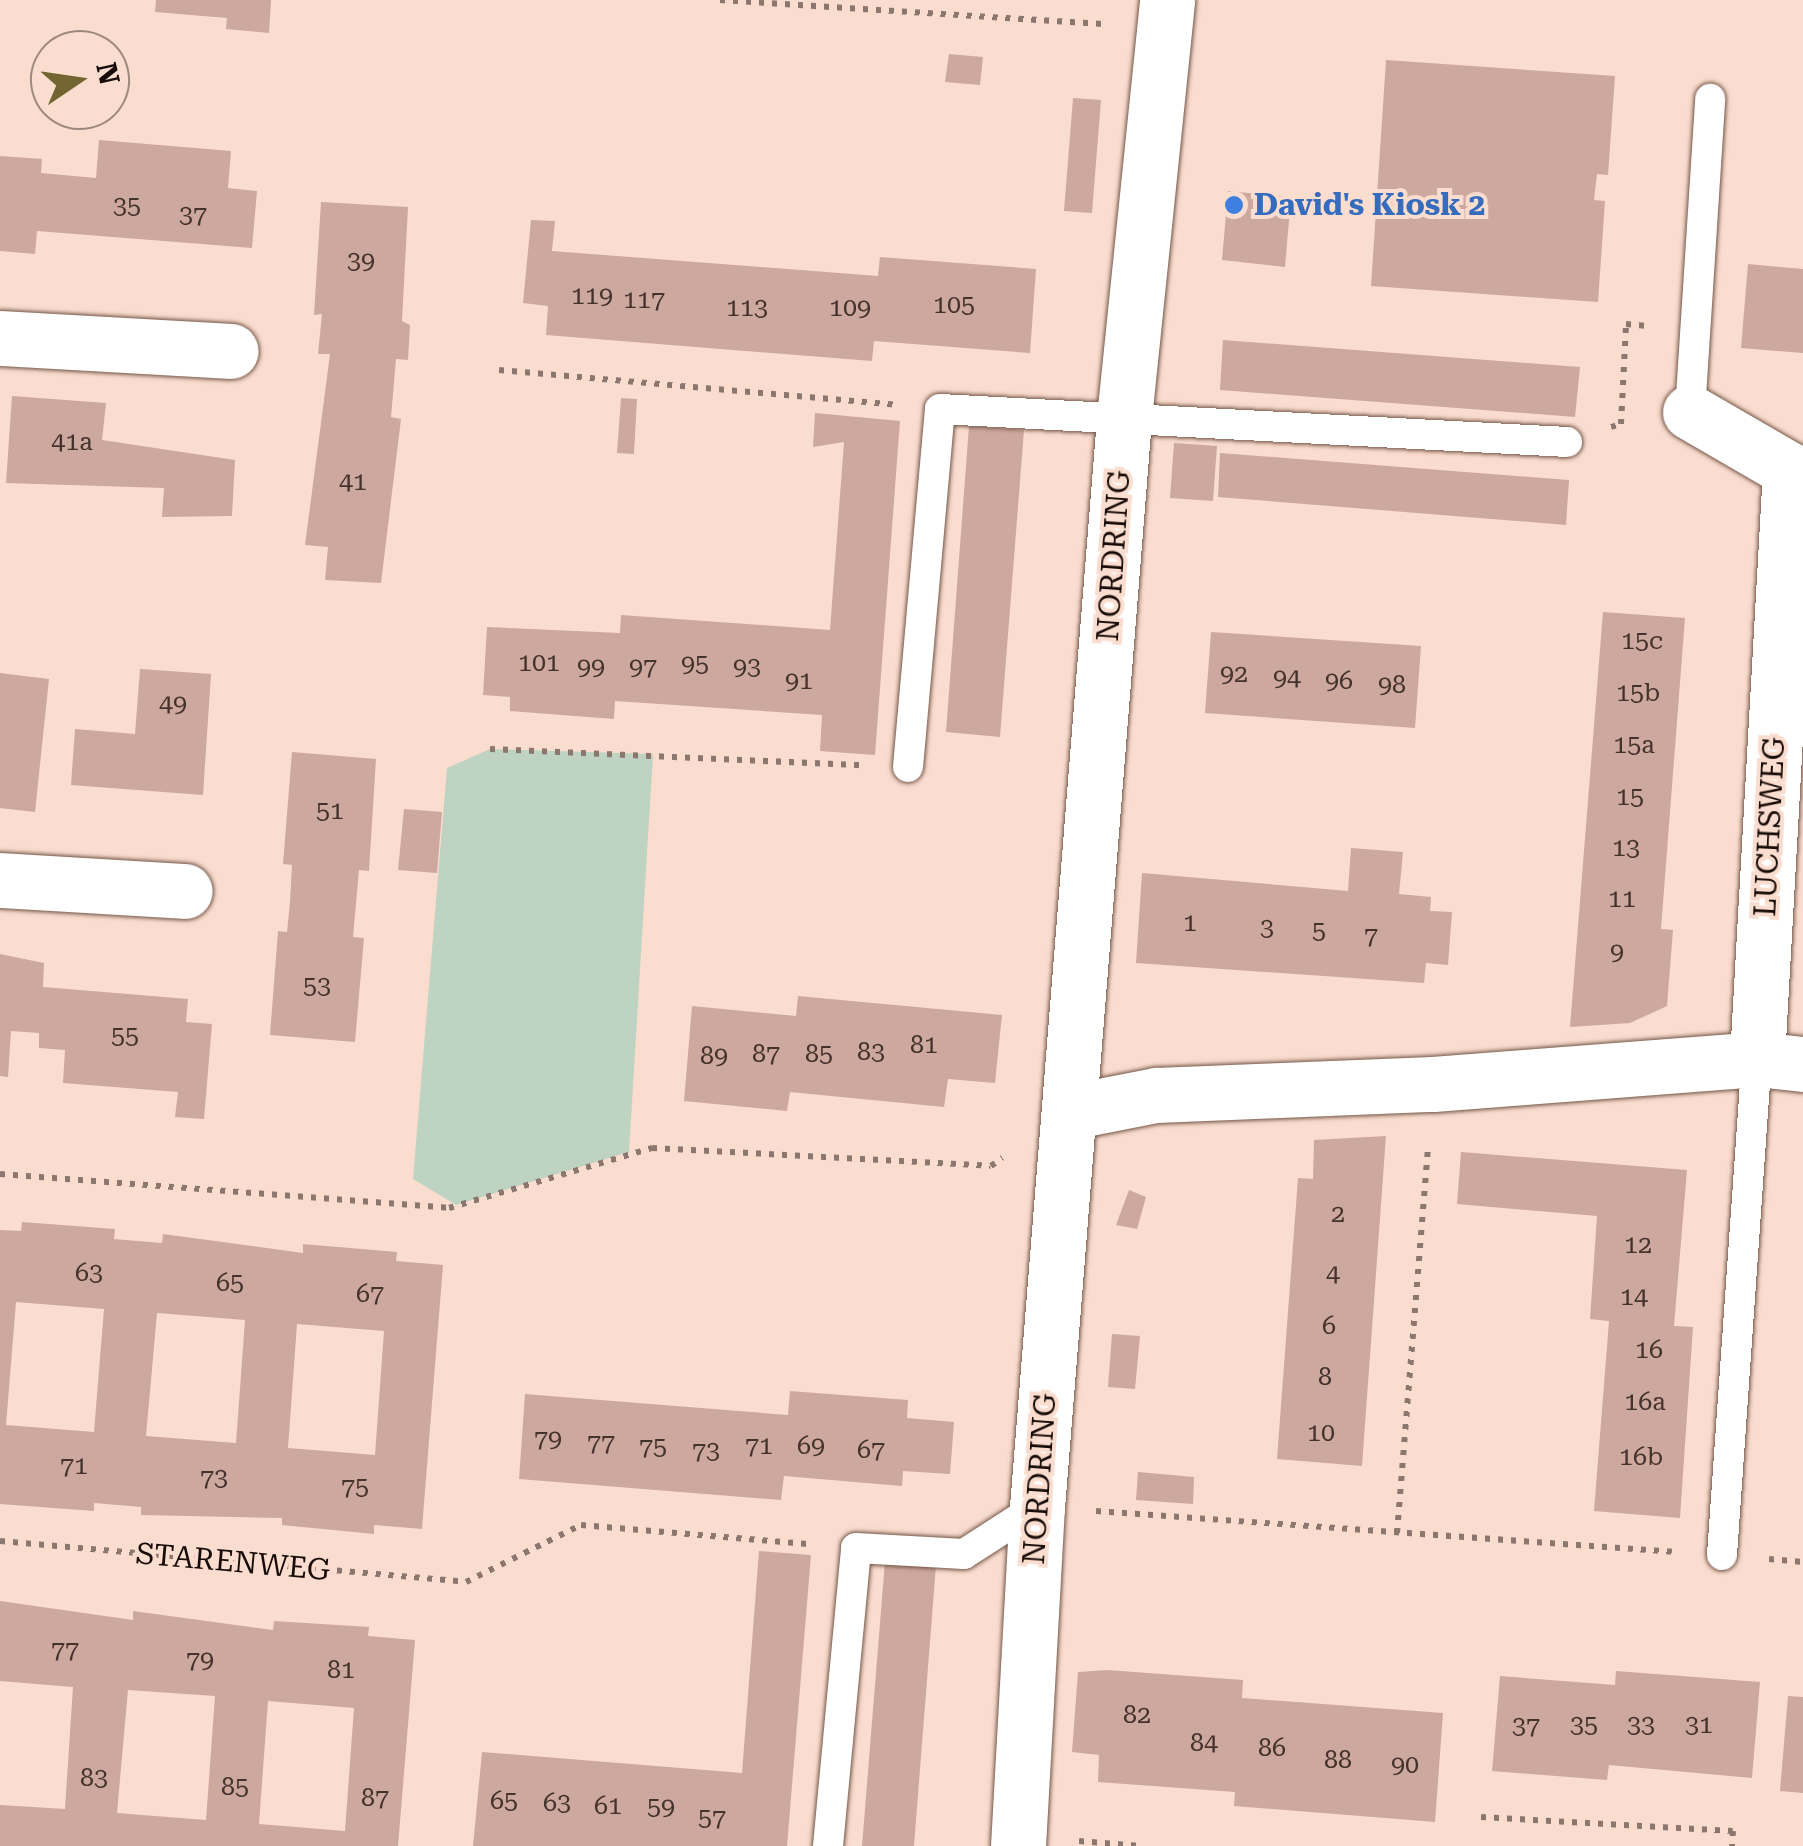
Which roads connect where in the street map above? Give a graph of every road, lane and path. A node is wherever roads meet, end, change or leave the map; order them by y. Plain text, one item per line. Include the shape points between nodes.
1 (720, 0) edge
2 (1165, 14) edge
3 (1710, 98) dead end
4 (1698, 329) junction
5 (0, 338) edge
6 (231, 351) dead end
7 (499, 370) dead end
8 (940, 408) junction
9 (1690, 412) joint
10 (1124, 418) junction
11 (1567, 442) joint
12 (1796, 471) edge
13 (490, 749) dead end
14 (908, 767) joint
15 (0, 880) edge
16 (185, 891) dead end
17 (1780, 1062) edge
18 (1433, 1084) junction
19 (1069, 1112) junction
20 (0, 1174) edge
21 (1037, 1507) junction
22 (1398, 1533) junction
23 (0, 1541) edge
24 (856, 1548) junction
25 (1722, 1556) junction
26 (1803, 1562) edge
27 (1482, 1817) dead end
28 (828, 1846) edge
29 (1018, 1846) edge
30 (1732, 1846) edge

1 - 2 path
2 - 10 street, NORDRING
3 - 4 lane
4 - 9 lane
4 - 11 path via 1626,324 1621,424
5 - 6 street
7 - 8 path
8 - 10 lane
8 - 14 lane
9 - 12 street, LUCHSWEG
10 - 11 lane
10 - 19 street, NORDRING
12 - 17 street, LUCHSWEG
13 - 14 path
15 - 16 street
17 - 18 street
17 - 25 lane
18 - 19 street via 1156,1095
18 - 22 path
19 - 20 path via 991,1166 652,1148 449,1208
19 - 21 street, NORDRING
21 - 22 path
21 - 24 lane via 964,1554
21 - 29 street, NORDRING
22 - 25 path
23 - 24 path, STARENWEG via 466,1582 581,1524
24 - 28 lane
25 - 26 path
27 - 30 path via 1733,1831

